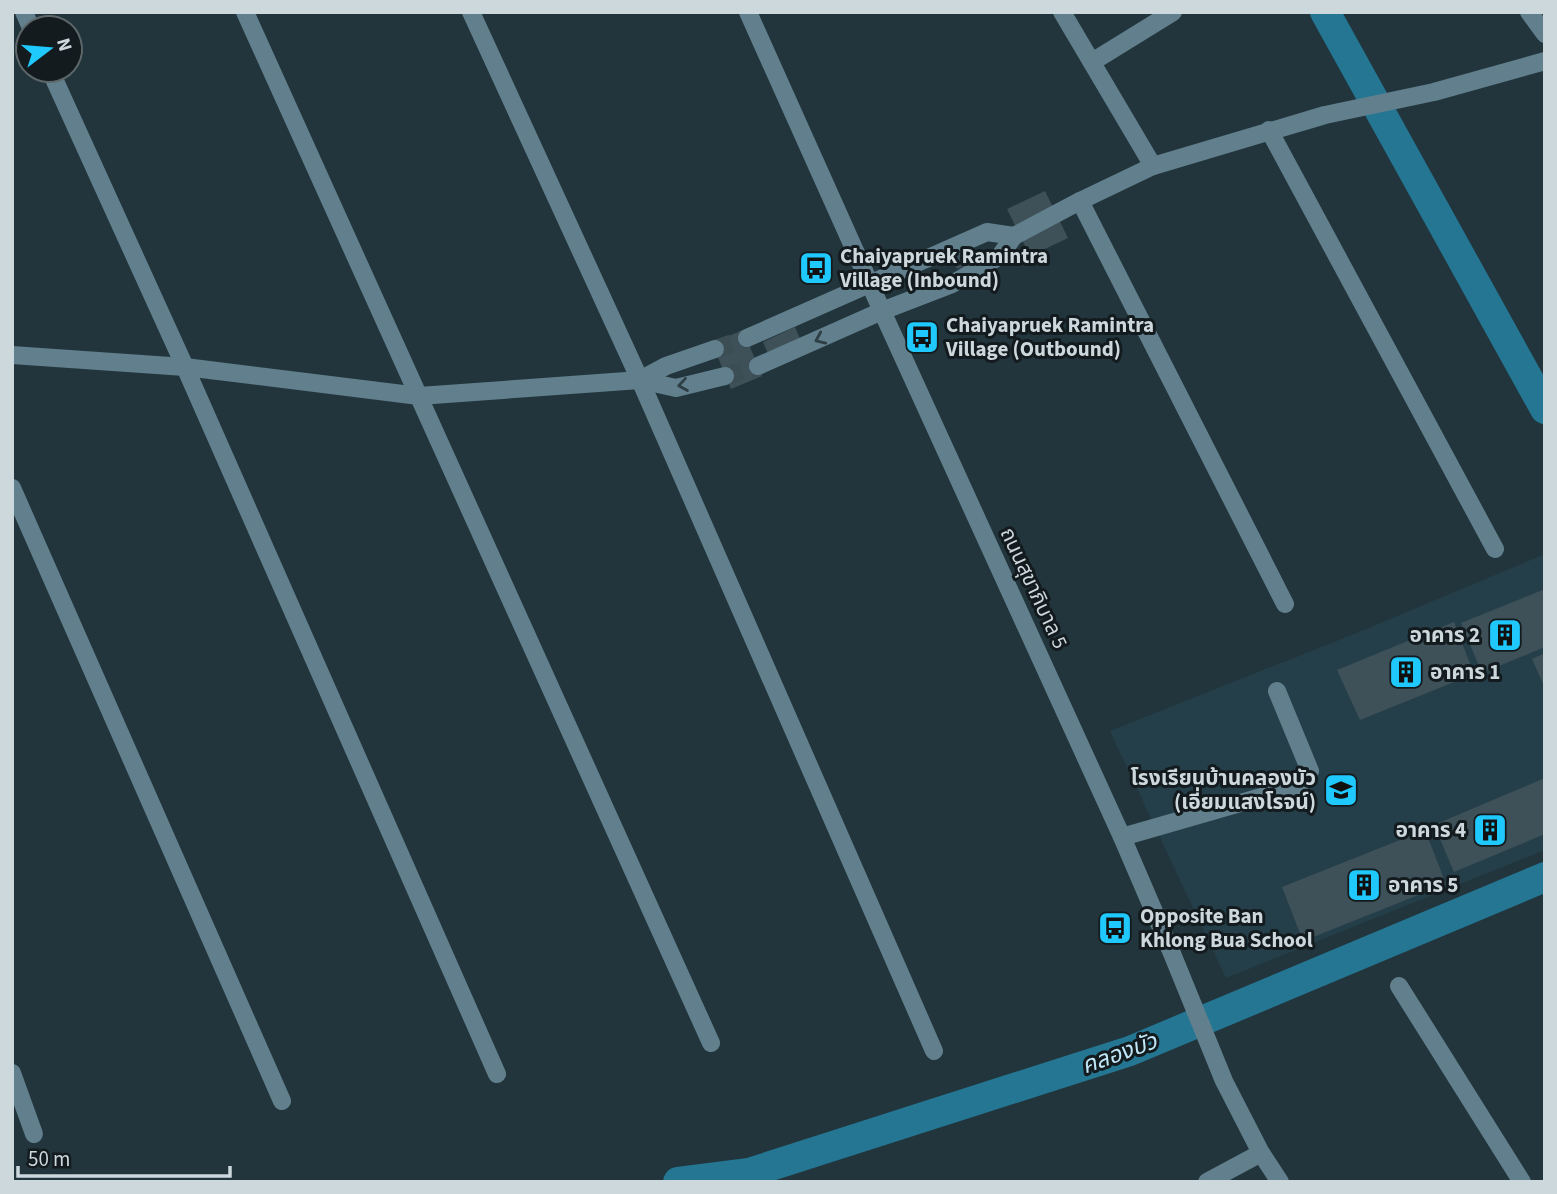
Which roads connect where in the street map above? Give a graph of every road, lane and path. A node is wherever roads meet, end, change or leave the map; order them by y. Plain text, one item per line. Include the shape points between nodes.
1 (245, 12) edge
2 (471, 12) edge
3 (748, 12) edge
4 (1062, 12) edge
5 (1173, 12) edge
6 (1529, 12) edge
7 (1545, 34) edge
8 (1545, 61) edge
9 (1091, 62) junction
10 (56, 84) edge
11 (1269, 130) junction
12 (1153, 166) junction
13 (1080, 201) junction
14 (1014, 236) junction
15 (869, 284) junction
16 (881, 311) junction
17 (747, 338) tunnel mouth
18 (715, 349) tunnel mouth
19 (12, 355) edge
20 (758, 366) tunnel mouth
21 (185, 367) junction
22 (725, 376) tunnel mouth
23 (640, 380) junction
24 (419, 396) junction
25 (12, 488) edge
26 (1495, 549) dead end
27 (1285, 604) dead end
28 (1277, 691) dead end
29 (1122, 837) junction
30 (1399, 986) dead end
31 (711, 1043) dead end
32 (934, 1051) dead end
33 (12, 1073) edge
34 (497, 1074) dead end
35 (282, 1101) dead end
36 (34, 1134) dead end
37 (1261, 1153) junction
38 (1207, 1182) edge
39 (1280, 1182) edge
40 (1522, 1182) edge

1 - 24 street
2 - 23 street
3 - 15 street, ถนนสุขาภิบาล 5
4 - 9 street
5 - 9 street
6 - 7 street
8 - 11 street
9 - 12 street
10 - 21 street
11 - 12 street
11 - 26 street
12 - 13 street
13 - 14 street
13 - 27 street
14 - 15 street via 987,232
14 - 16 street via 1000,256 952,284
15 - 16 street, ถนนสุขาภิบาล 5
15 - 17 street
16 -> 20 street
16 - 29 street, ถนนสุขาภิบาล 5
18 - 23 street
19 - 21 street
21 - 24 street
21 - 34 street
22 -> 23 street via 676,388
23 - 24 street
23 - 32 street
24 - 31 street
25 - 35 street
28 - 29 street via 1310,771 1299,786
29 - 37 street, ถนนสุขาภิบาล 5 via 1224,1081
30 - 40 street
33 - 36 street
37 - 38 street
37 - 39 street, ถนนสุขาภิบาล 5

